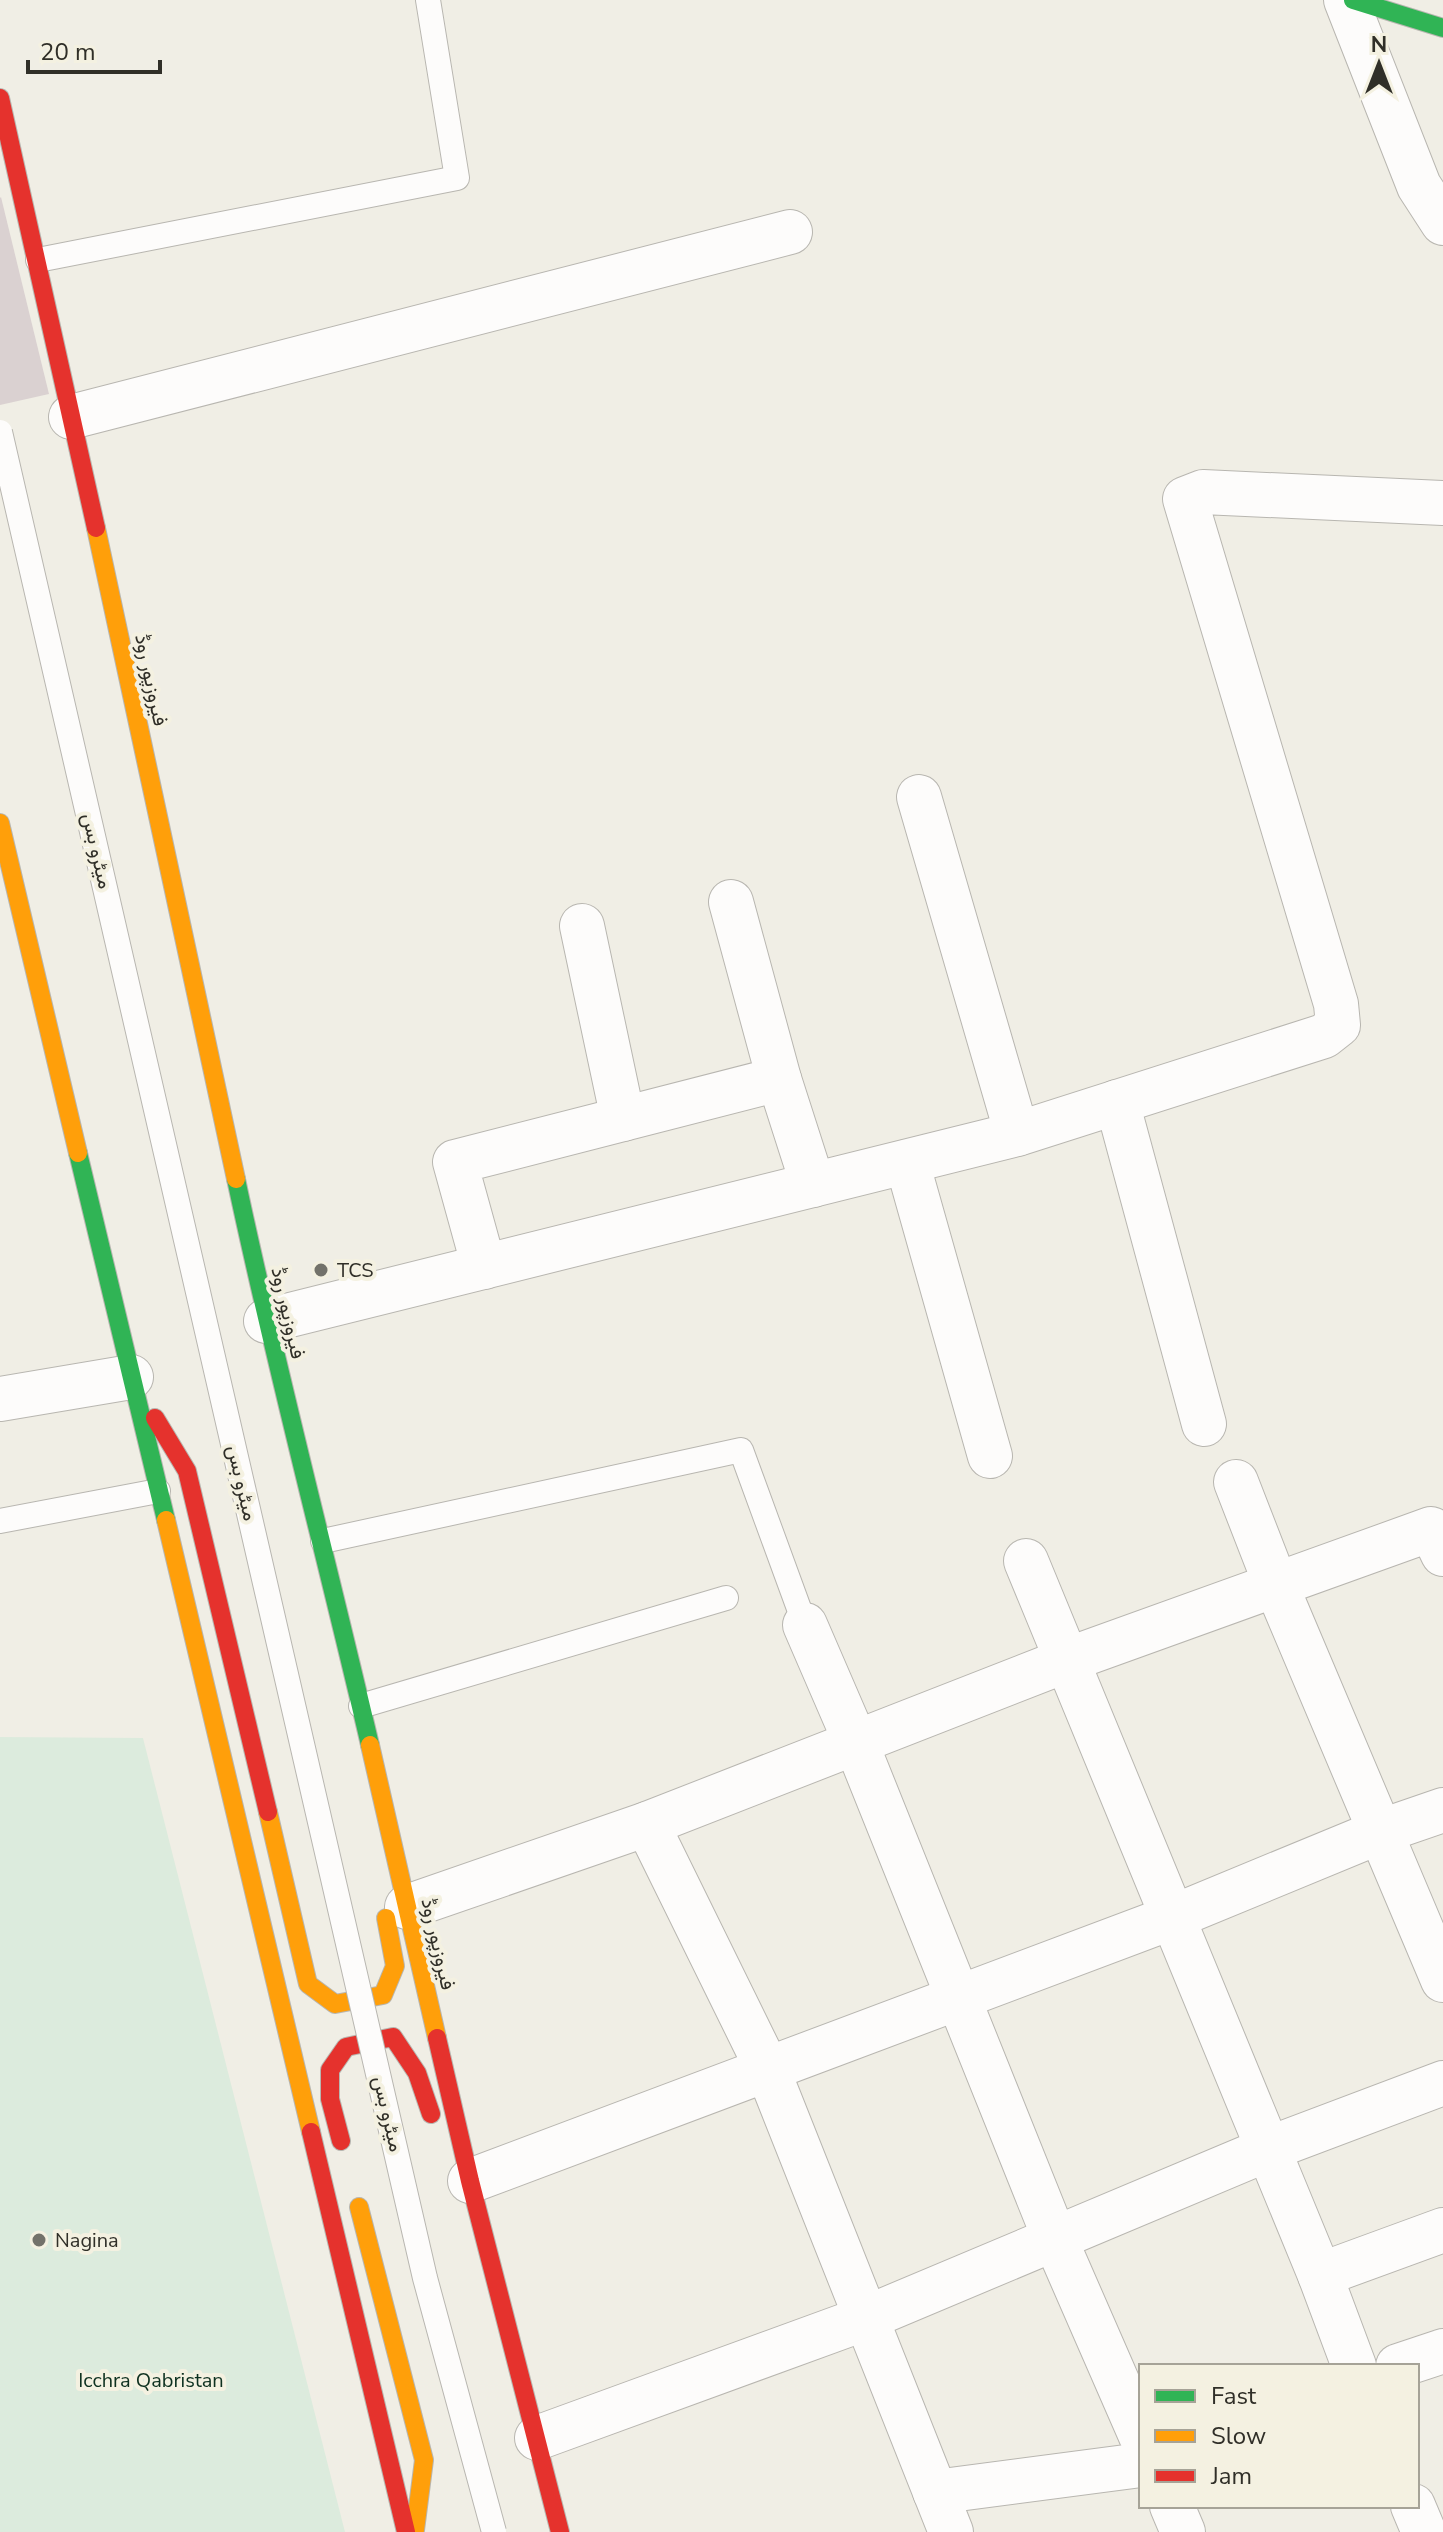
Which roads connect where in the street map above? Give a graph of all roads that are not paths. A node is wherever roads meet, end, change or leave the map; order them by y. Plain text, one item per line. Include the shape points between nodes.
1 (428, 0) edge
2 (1346, 0) edge
3 (1353, 0) edge
4 (1443, 28) edge
5 (0, 98) edge
6 (1443, 223) edge
7 (790, 232) dead end
8 (38, 260) junction
9 (71, 417) junction
10 (0, 432) edge
11 (1443, 503) edge
12 (919, 797) dead end
13 (0, 823) edge
14 (731, 902) dead end
15 (582, 926) dead end
16 (779, 1079) junction
17 (1117, 1102) junction
18 (623, 1119) junction
19 (1017, 1134) junction
20 (907, 1162) junction
21 (813, 1185) junction
22 (484, 1267) junction
23 (266, 1321) junction
24 (131, 1377) junction
25 (0, 1399) edge
26 (273, 1420) dead end
27 (1204, 1424) dead end
28 (990, 1456) dead end
29 (1236, 1482) dead end
30 (158, 1491) junction
31 (0, 1521) edge
32 (323, 1541) junction
33 (1443, 1554) edge
34 (1026, 1561) dead end
35 (1276, 1585) junction
36 (726, 1598) dead end
37 (805, 1625) joint
38 (1067, 1660) junction
39 (361, 1706) junction
40 (856, 1743) junction
41 (1443, 1810) edge
42 (647, 1824) junction
43 (1379, 1832) junction
44 (394, 1904) junction
45 (1173, 1917) junction
46 (1443, 1980) edge
47 (959, 1996) junction
48 (767, 2068) junction
49 (1443, 2083) edge
50 (434, 2128) dead end
51 (1268, 2149) junction
52 (346, 2159) dead end
53 (470, 2181) junction
54 (354, 2189) dead end
55 (1443, 2230) edge
56 (1055, 2239) junction
57 (1320, 2275) junction
58 (866, 2318) junction
59 (1443, 2351) edge
60 (1353, 2364) edge
61 (1404, 2364) edge
62 (1139, 2431) edge
63 (530, 2448) junction
64 (1139, 2465) edge
65 (935, 2492) junction
66 (1173, 2508) edge
67 (1414, 2508) edge
68 (406, 2532) edge
69 (415, 2532) edge
70 (494, 2532) edge
71 (554, 2532) edge
72 (560, 2532) edge
73 (951, 2532) edge
74 (1183, 2532) edge
75 (1424, 2532) edge

1 - 8 lane via 457,178
2 - 6 street via 1419,186
3 - 4 main road
5 - 8 main road, فیروزپور روڈ
7 - 9 street
8 - 9 main road, فیروزپور روڈ
9 - 23 main road, فیروزپور روڈ
10 - 70 lane, میٹرو بس, bridge via 425,2278
11 - 17 street via 1203,492 1185,499 1338,1025 1324,1036
12 - 19 street
13 - 24 main road
14 - 16 street
15 - 18 street
16 - 18 street
16 - 21 street
17 - 19 street
17 - 27 street
18 - 22 street via 455,1162
19 - 20 street
20 - 21 street
20 - 28 street
21 - 22 street
22 - 23 street
23 - 26 main road
23 - 32 main road, فیروزپور روڈ
24 - 25 street
24 - 30 main road
24 - 44 main road via 187,1471 308,1984 335,2004 383,1995 395,1966
29 - 35 street
30 - 31 lane
30 - 68 main road
32 - 37 lane via 741,1450
32 - 39 main road, فیروزپور روڈ
33 - 35 street via 1431,1529
34 - 38 street
35 - 38 street
35 - 43 street
36 - 39 lane
37 - 40 street
38 - 40 street
38 - 45 street
39 - 44 main road, فیروزپور روڈ
40 - 42 street
40 - 47 street
41 - 43 street
42 - 44 street
42 - 48 street
43 - 45 street
43 - 46 street
44 - 53 main road, فیروزپور روڈ
45 - 47 street
45 - 51 street
47 - 48 street
47 - 56 street
48 - 53 street
48 - 58 street
49 - 51 street
50 - 52 main road via 411,2058 393,2037 346,2047 330,2070 330,2099
51 - 56 street
51 - 57 street
53 - 63 main road, فیروزپور روڈ
54 - 69 main road via 424,2460
55 - 57 street
56 - 58 street
56 - 62 street
57 - 60 street
58 - 63 street
58 - 65 street
59 - 61 street
63 - 71 main road
63 - 72 main road, فیروزپور روڈ
64 - 65 street
65 - 73 street
66 - 74 street
67 - 75 street

